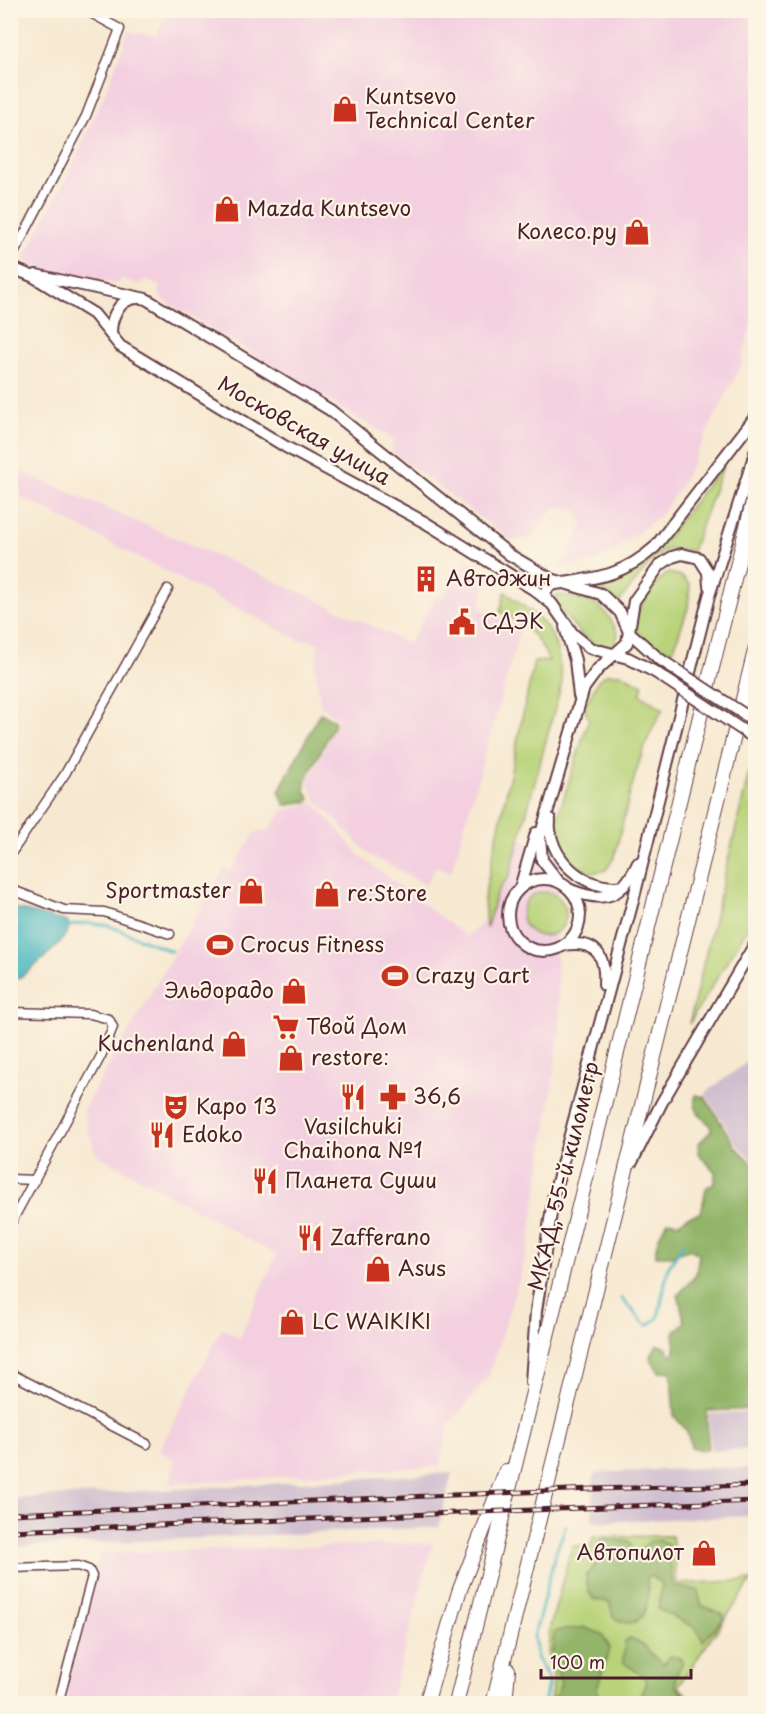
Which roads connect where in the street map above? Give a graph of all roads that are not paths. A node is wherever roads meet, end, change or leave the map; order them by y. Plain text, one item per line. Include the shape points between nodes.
1 (85, 10) edge
2 (10, 261) edge
3 (10, 267) edge
4 (27, 273) junction
5 (142, 298) junction
6 (111, 333) junction
7 (756, 416) edge
8 (756, 450) edge
9 (756, 490) edge
10 (567, 583) junction
11 (168, 589) dead end
12 (709, 596) junction
13 (545, 598) junction
14 (563, 620) junction
15 (629, 632) junction
16 (756, 647) edge
17 (614, 656) junction
18 (579, 702) junction
19 (756, 722) edge
20 (756, 738) edge
21 (552, 801) junction
22 (648, 841) junction
23 (10, 855) edge
24 (559, 882) junction
25 (624, 886) junction
26 (520, 888) junction
27 (10, 889) edge
28 (571, 890) junction
29 (170, 934) dead end
30 (756, 942) edge
31 (563, 945) junction
32 (603, 1005) junction
33 (10, 1012) edge
34 (10, 1179) edge
35 (34, 1180) junction
36 (614, 1210) junction
37 (10, 1225) edge
38 (10, 1373) edge
39 (530, 1404) junction
40 (523, 1430) junction
41 (147, 1444) dead end
42 (10, 1568) edge
43 (511, 1629) junction
44 (58, 1704) edge
45 (426, 1704) edge
46 (456, 1704) edge
47 (493, 1704) edge
48 (506, 1704) edge

1 - 2 street via 120,29 86,116
3 - 4 street, Московская улица
4 - 5 street, Московская улица
4 - 6 street, Московская улица via 94,315
5 - 6 street via 122,303 113,316
5 - 10 street, Московская улица via 330,410 510,555 537,572
6 - 13 street, Московская улица via 120,346 286,447 426,523
7 - 10 street via 655,547 637,563 618,573
8 - 12 street
9 - 39 highway, МКАД, 55-й километр
10 - 13 street via 550,585
10 - 15 street, Московская улица via 589,589 611,602
11 - 23 street via 65,774
12 - 15 street via 708,572 699,558 672,556 634,601
12 - 22 street
13 - 14 street, Московская улица
14 - 17 street, Московская улица via 590,648
14 - 18 street via 575,660
15 - 17 street via 627,643
15 - 19 street, Московская улица, bridge via 658,658
16 - 36 highway
17 - 18 street via 590,679
17 - 20 street, Московская улица, bridge via 655,672
18 - 21 street
21 - 24 street via 542,830 540,853
21 - 25 street via 550,838 559,858 586,880 610,887
21 - 26 street via 538,826
22 - 25 street
22 - 32 street
24 - 26 street via 539,879
24 - 28 street
25 - 28 street via 600,898
26 - 31 street via 508,913 518,939 536,950
27 - 29 street via 64,910 104,912
28 - 31 street via 580,916 574,936
30 - 36 street via 662,1102
31 - 32 street via 586,945 602,958
32 - 39 street via 554,1194 536,1311
33 - 35 street via 104,1016 112,1022 111,1032
34 - 35 street
35 - 37 street
36 - 43 highway
38 - 41 street
39 - 40 highway, МКАД, 55-й километр
40 - 45 highway via 463,1581
40 - 46 highway, МКАД, 55-й километр
42 - 44 street via 78,1566 89,1570 92,1576
43 - 47 highway
43 - 48 highway

